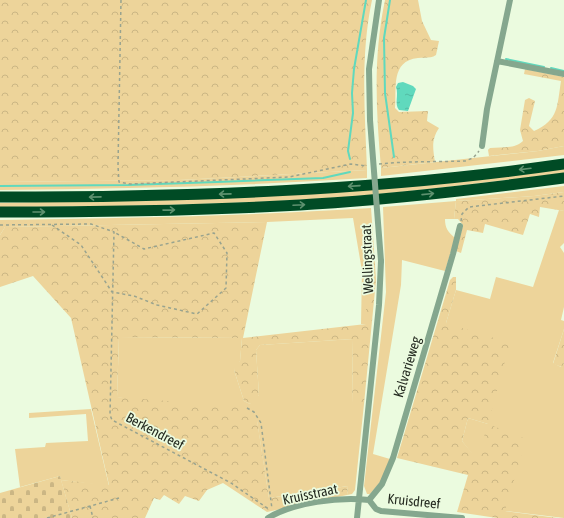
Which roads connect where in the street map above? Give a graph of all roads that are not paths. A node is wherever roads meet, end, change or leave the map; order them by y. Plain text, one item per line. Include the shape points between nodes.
1 (379, 0) edge
2 (510, 0) edge
3 (497, 61) junction
4 (564, 74) edge
5 (482, 146) road end
6 (564, 164) edge
7 (564, 178) edge
8 (0, 197) edge
9 (0, 212) edge
10 (460, 226) road end
11 (358, 499) junction
12 (369, 500) junction
13 (270, 516) edge
14 (357, 518) edge
15 (462, 518) edge

1 - 11 street, Wellingstraat, bridge via 369,69 370,120 381,260 379,305
2 - 3 street
3 - 4 street
3 - 5 street via 486,109
6 -> 8 highway via 383,184 239,193
9 -> 7 highway via 85,212 315,204 395,198
10 - 12 street, Kalvarieweg via 393,458 382,484
11 - 12 street
11 - 13 street, Kruisstraat via 342,499 296,507
11 - 14 street, Wellingstraat
12 - 15 street, Kruisdreef via 380,510

